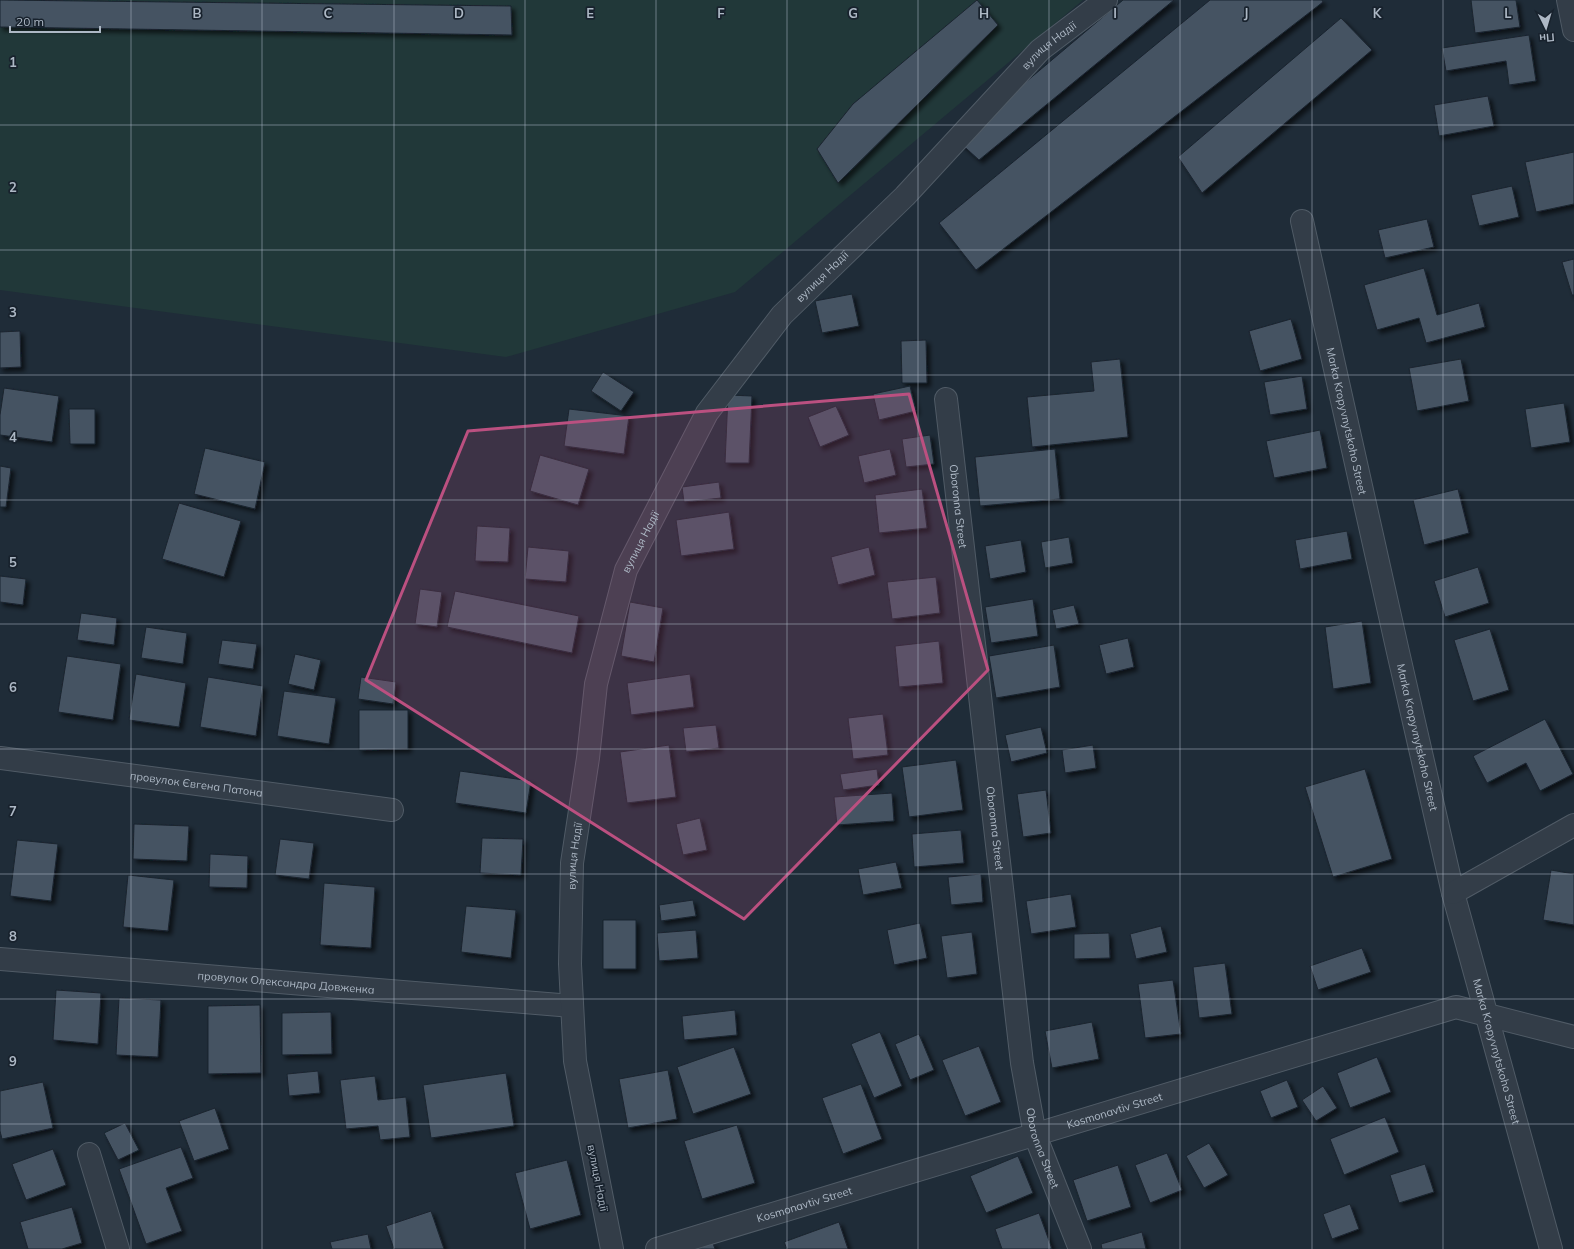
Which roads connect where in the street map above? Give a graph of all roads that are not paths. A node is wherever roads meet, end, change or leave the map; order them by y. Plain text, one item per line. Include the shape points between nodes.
1 (1106, 0) edge
2 (1568, 0) edge
3 (1574, 30) edge
4 (1302, 220) dead end
5 (946, 399) dead end
6 (0, 758) edge
7 (392, 810) dead end
8 (1574, 825) edge
9 (1453, 893) junction
10 (0, 959) edge
11 (572, 1006) junction
12 (1486, 1014) junction
13 (1574, 1036) edge
14 (1035, 1135) junction
15 (89, 1154) dead end
16 (118, 1249) edge
17 (612, 1249) edge
18 (657, 1249) edge
19 (1080, 1249) edge
20 (1552, 1249) edge

1 - 11 street, вулиця Надії via 1040,50 905,196 782,315 707,413 626,570 596,684 572,863
2 - 3 street
4 - 9 street, Marka Kropyvnytskoho Street
5 - 14 street, Oboronna Street via 1022,1063
6 - 7 street, провулок Євгена Патона
8 - 9 street
9 - 12 street, Marka Kropyvnytskoho Street
10 - 11 street, провулок Олександра Довженка
11 - 17 street, вулиця Надії via 575,1061
12 - 13 street, Kosmonavtiv Street
12 - 14 street, Kosmonavtiv Street via 1456,1007
12 - 20 street, Marka Kropyvnytskoho Street
14 - 18 street, Kosmonavtiv Street
14 - 19 street, Oboronna Street
15 - 16 street

